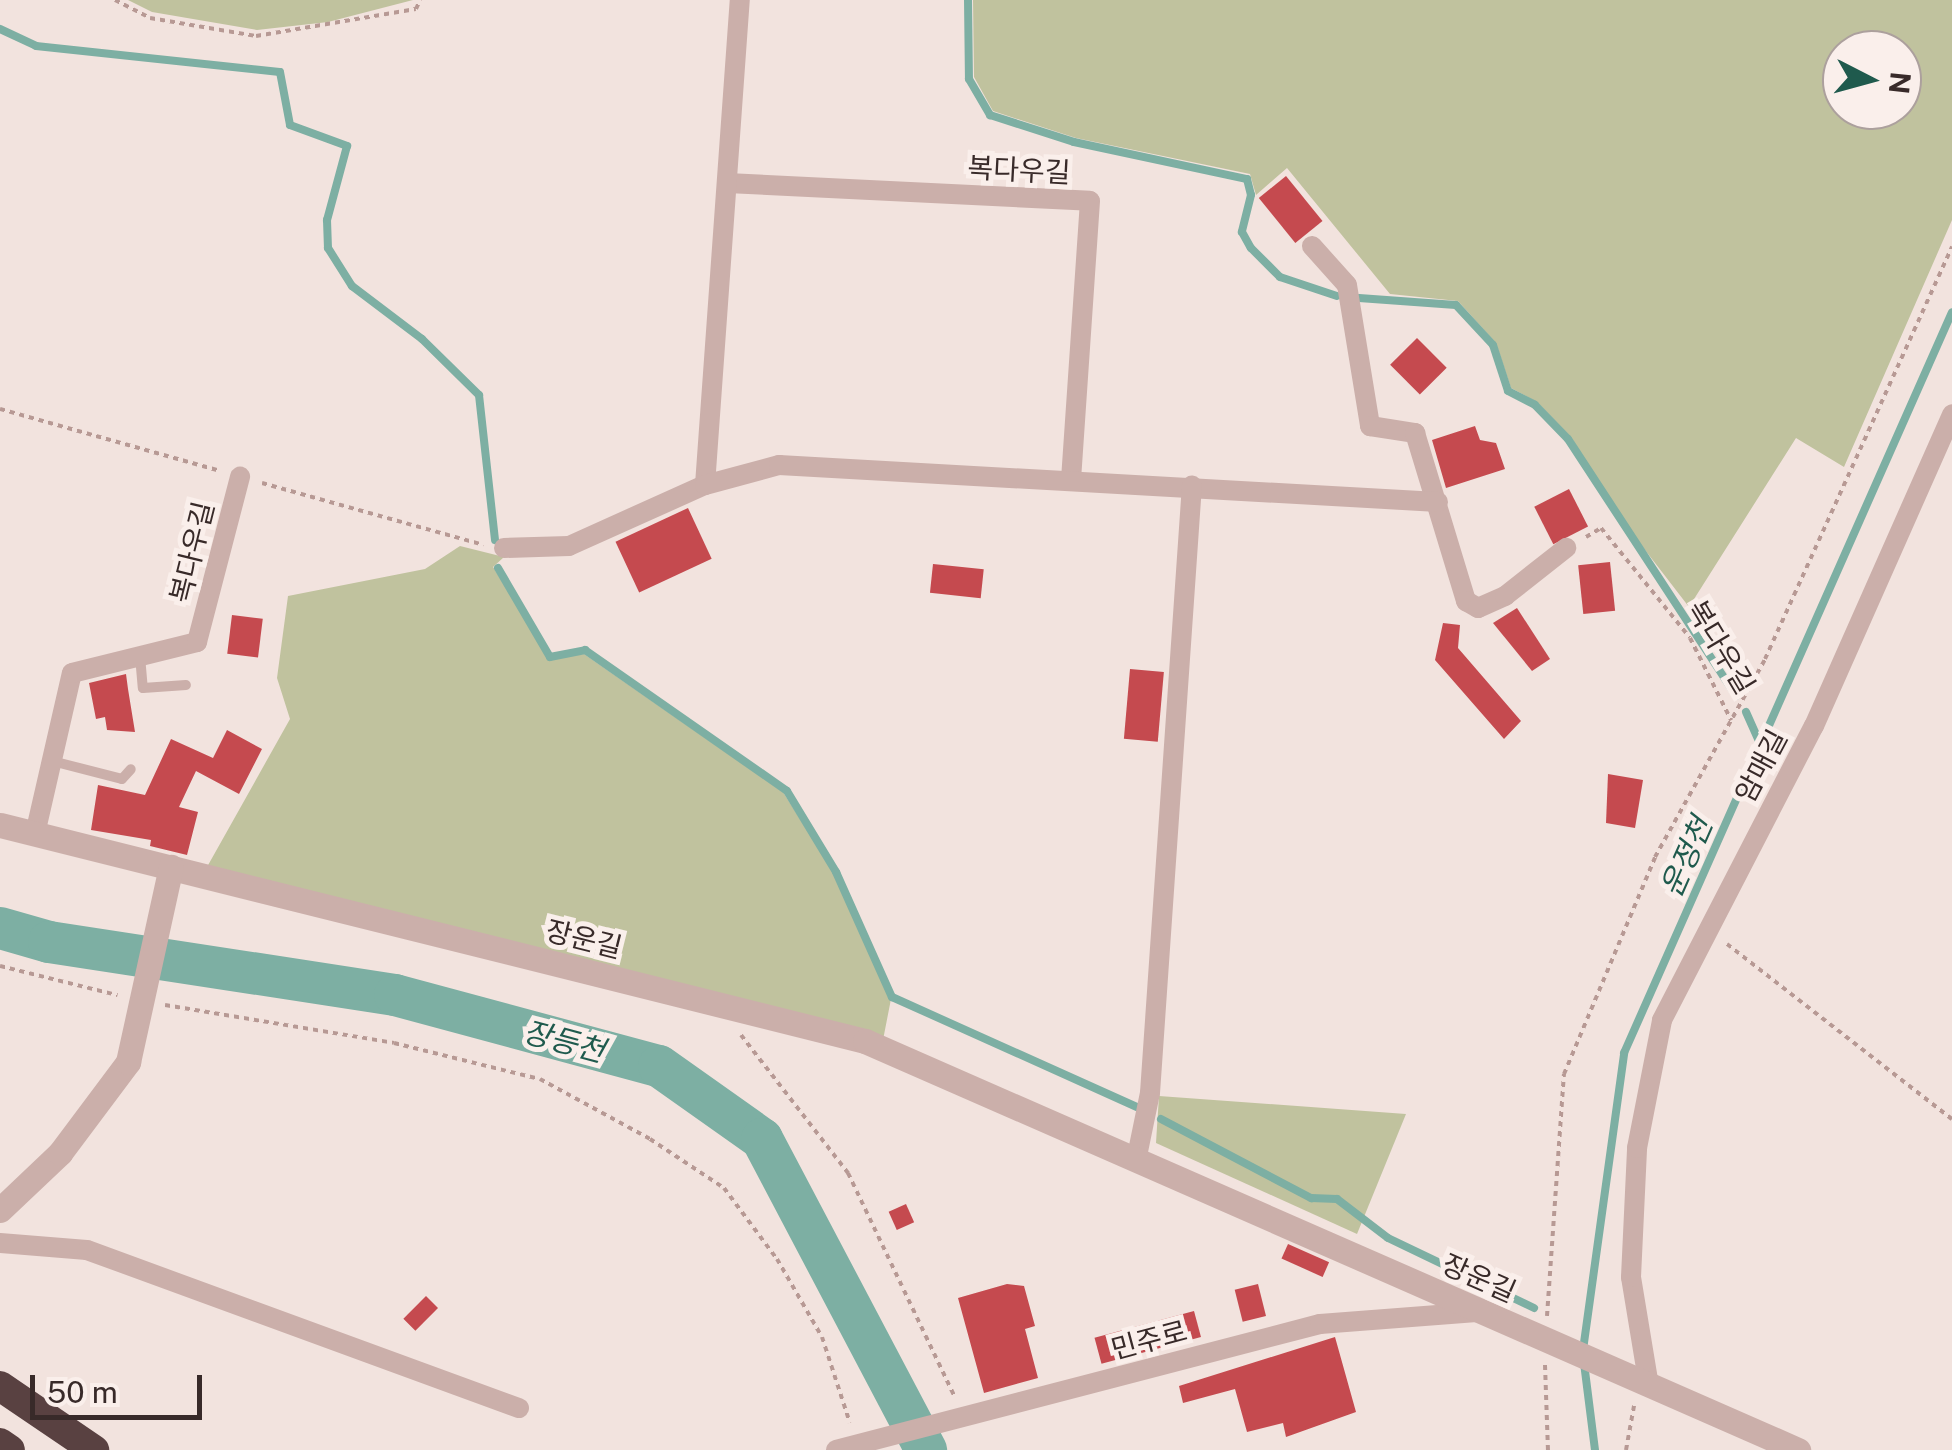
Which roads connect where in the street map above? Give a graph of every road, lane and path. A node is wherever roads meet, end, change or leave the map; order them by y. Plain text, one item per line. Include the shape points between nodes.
1 (114, 0) edge
2 (420, 0) edge
3 (740, 0) edge
4 (727, 182) junction
5 (1312, 246) dead end
6 (1952, 246) edge
7 (1952, 414) edge
8 (240, 477) dead end
9 (1070, 479) junction
10 (706, 485) junction
11 (1192, 486) junction
12 (1438, 502) junction
13 (504, 548) dead end
14 (1566, 548) joint
15 (140, 656) junction
16 (186, 686) dead end
17 (1731, 720) junction
18 (52, 762) junction
19 (130, 770) dead end
20 (0, 825) edge
21 (36, 834) junction
22 (170, 867) junction
23 (1706, 928) junction
24 (0, 966) edge
25 (143, 998) junction
26 (718, 1003) junction
27 (1952, 1119) edge
28 (1136, 1161) junction
29 (0, 1210) edge
30 (0, 1242) edge
31 (1481, 1312) junction
32 (1551, 1342) junction
33 (0, 1386) edge
34 (1650, 1386) junction
35 (519, 1408) dead end
36 (962, 1420) junction
37 (0, 1443) edge
38 (854, 1446) edge
39 (10, 1450) edge
40 (94, 1450) edge
41 (1548, 1450) edge
42 (1626, 1450) edge
43 (1798, 1450) edge

1 - 2 path via 150,18 256,36 416,9
3 - 4 street
4 - 9 street, 복다우길 via 1090,201
4 - 10 street
5 - 12 street via 1347,285 1370,426 1415,433
6 - 17 path via 1765,659
7 - 23 street, 암매길 via 1814,726
8 - 15 street, 복다우길 via 197,642
9 - 10 street via 779,465
9 - 11 street
10 - 13 street via 569,546
11 - 12 street
11 - 28 street via 1150,1093
12 - 14 street via 1466,601 1478,608 1506,596
14 - 17 path, 복다우길 via 1601,528 1690,638
15 - 16 lane via 143,688
15 - 18 street, 복다우길 via 72,673
17 - 32 path via 1655,857 1564,1074
18 - 19 lane via 122,779
18 - 21 street, 복다우길
20 - 21 street, 장운길
21 - 22 street, 장운길
22 - 25 street
22 - 26 street, 장운길
23 - 27 path
23 - 34 street, 암매길 via 1662,1020 1637,1148 1631,1277
24 - 25 path
25 - 29 street via 128,1062 60,1153
25 - 38 path via 394,1043 540,1080 650,1138 724,1188 777,1259 822,1337
26 - 28 street, 장운길 via 865,1041
26 - 36 path via 848,1172
28 - 31 street, 장운길
30 - 35 street via 86,1250
31 - 32 street, 장운길
31 - 36 street, 민주로 via 1320,1324
32 - 34 street, 장운길
32 - 41 path
33 - 40 highway
34 - 42 path via 1632,1410
34 - 43 street, 장운길
36 - 38 street, 민주로
37 - 39 highway

